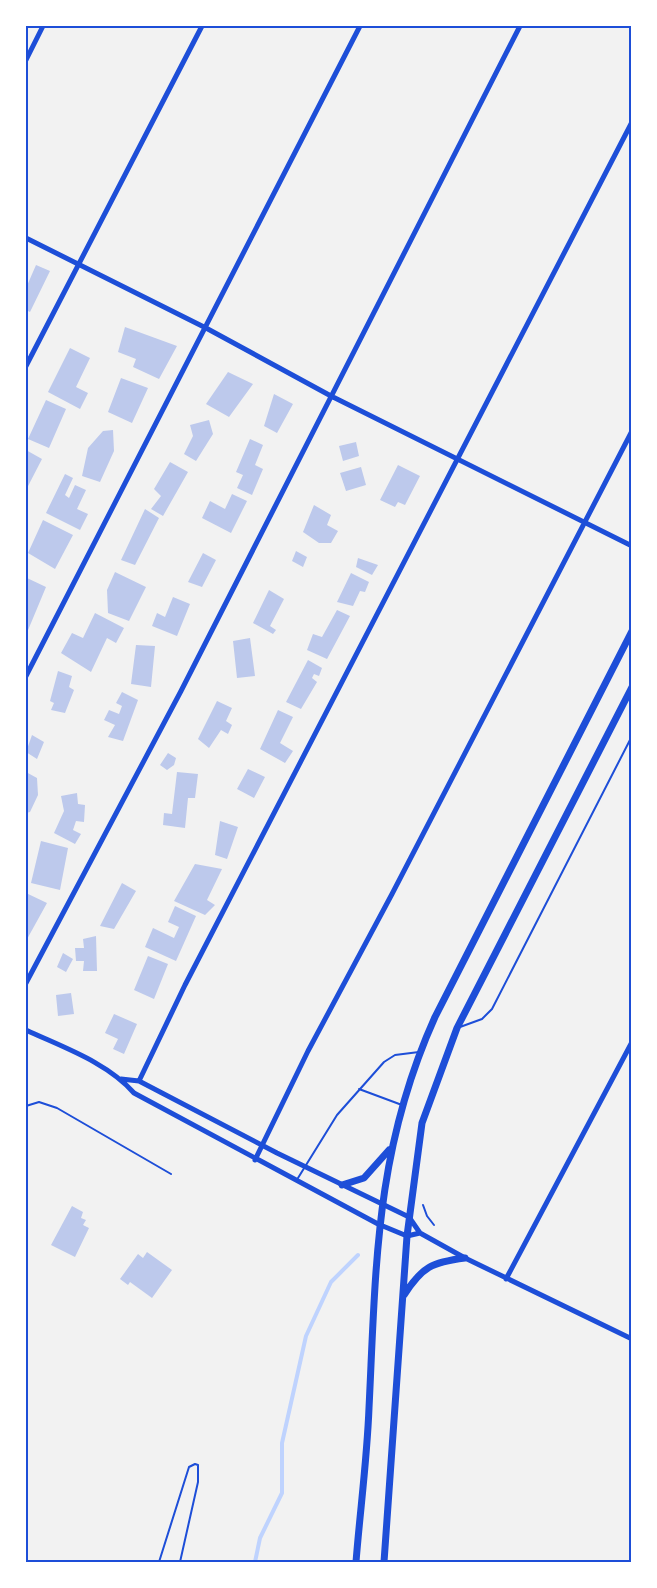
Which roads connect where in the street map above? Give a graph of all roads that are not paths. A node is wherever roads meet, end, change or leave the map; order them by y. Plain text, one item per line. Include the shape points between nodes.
1 (43, 26) edge
2 (202, 26) edge
3 (360, 26) edge
4 (520, 26) edge
5 (26, 60) edge
6 (632, 122) edge
7 (26, 238) edge
8 (78, 266) junction
9 (206, 328) junction
10 (26, 366) edge
11 (331, 396) junction
12 (632, 431) edge
13 (457, 459) junction
14 (585, 522) junction
15 (632, 546) edge
16 (632, 631) edge
17 (26, 676) edge
18 (632, 687) edge
19 (632, 736) edge
20 (26, 983) edge
21 (457, 1028) junction
22 (26, 1030) edge
23 (632, 1042) edge
24 (419, 1052) junction
25 (121, 1079) junction
26 (140, 1081) junction
27 (359, 1089) junction
28 (402, 1105) junction
29 (26, 1106) edge
30 (262, 1145) junction
31 (390, 1147) junction
32 (255, 1160) junction
33 (304, 1167) junction
34 (171, 1174) dead end
35 (297, 1181) junction
36 (342, 1185) junction
37 (381, 1204) junction
38 (409, 1217) junction
39 (378, 1224) junction
40 (420, 1233) junction
41 (407, 1236) junction
42 (465, 1258) junction
43 (506, 1279) junction
44 (403, 1297) junction
45 (632, 1339) edge
46 (159, 1563) edge
47 (180, 1563) edge
48 (356, 1563) edge
49 (384, 1563) edge

1 - 5 street
2 - 8 street
3 - 9 street
4 - 11 street
6 - 13 street
7 - 8 street
8 - 9 street
8 - 10 street
9 - 11 street
9 - 17 street
11 - 13 street
11 - 20 street via 134,782
12 - 14 street
13 - 14 street
13 - 26 street
14 - 15 street
14 - 30 street
16 - 24 main road
18 - 21 main road
19 - 21 lane via 492,1009 483,1019
21 - 38 main road via 422,1123
22 - 25 street
23 - 43 street
24 - 27 lane via 388,1058
24 - 28 main road
25 - 26 street
25 - 32 street via 134,1093
26 - 30 street
27 - 28 lane
27 - 33 lane
28 - 31 main road
29 - 34 lane via 39,1102 57,1108
30 - 32 street
30 - 33 street
31 - 36 main road via 373,1171
31 - 37 main road
32 - 35 street
33 - 35 lane
33 - 36 street
35 - 39 street
36 - 37 street
37 - 38 street
37 - 39 main road
38 - 40 street
38 - 41 main road
39 - 41 street
39 - 48 main road via 368,1436
40 - 41 street
40 - 42 street
41 - 44 main road
42 - 43 street
42 - 44 main road via 428,1267
43 - 45 street
44 - 49 main road
46 - 47 lane via 189,1467 195,1464 198,1482

